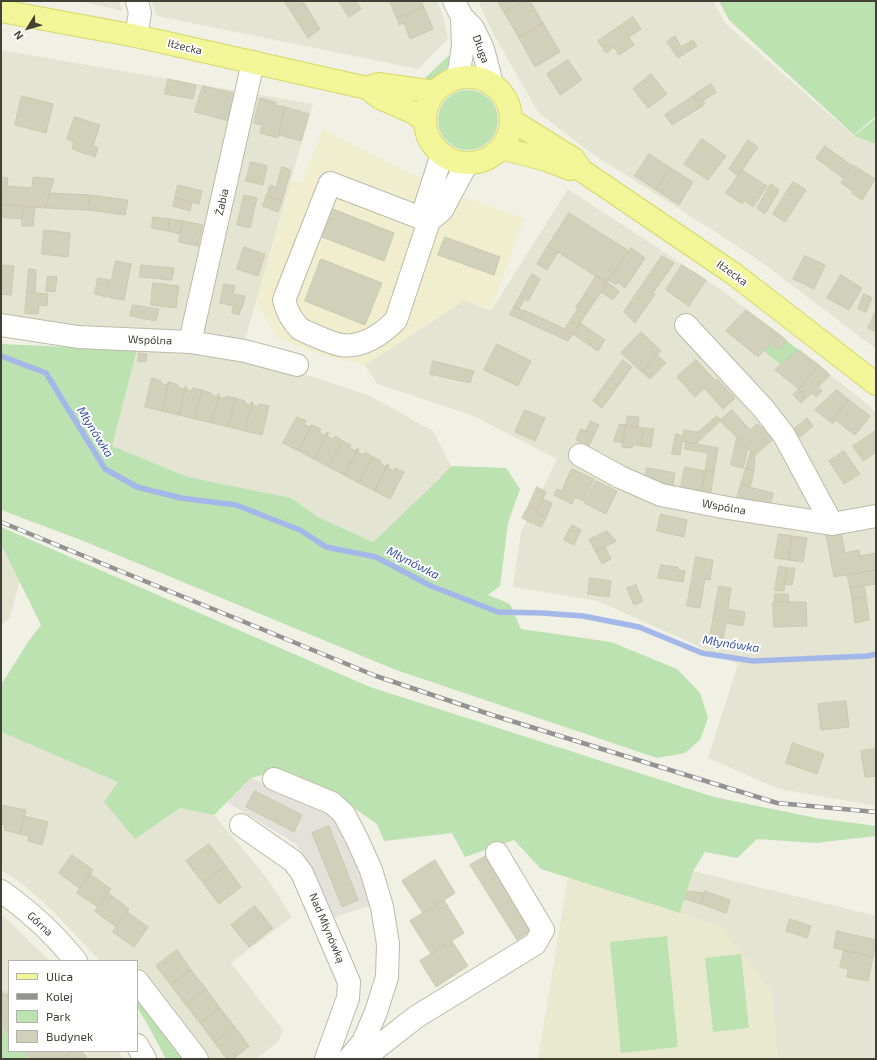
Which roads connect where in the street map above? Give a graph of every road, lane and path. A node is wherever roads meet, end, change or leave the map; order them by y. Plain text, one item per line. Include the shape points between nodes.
1 (137, 1) edge
2 (458, 9) edge
3 (1, 11) edge
4 (136, 36) junction
5 (253, 62) junction
6 (458, 78) junction
7 (492, 84) junction
8 (367, 88) junction
9 (435, 92) junction
10 (511, 120) junction
11 (425, 121) junction
12 (501, 148) junction
13 (442, 154) junction
14 (467, 163) junction
15 (581, 170) junction
16 (429, 221) junction
17 (1, 324) edge
18 (686, 325) dead end
19 (190, 342) junction
20 (297, 365) dead end
21 (876, 384) edge
22 (580, 455) dead end
23 (876, 516) edge
24 (832, 524) junction
25 (274, 779) dead end
26 (241, 825) dead end
27 (497, 853) dead end
28 (1, 891) edge
29 (75, 960) edge
30 (138, 982) edge
31 (138, 1048) edge
32 (145, 1059) edge
33 (197, 1059) edge
34 (326, 1059) edge
35 (349, 1059) edge

1 - 4 street via 140,13
2 - 6 street, Długa via 463,46
2 - 7 street, Długa via 473,28
3 - 4 main road, Iłżecka
4 - 5 main road, Iłżecka
5 - 8 main road, Iłżecka
5 - 19 street, Żabia
6 - 7 main road via 476,78
6 - 9 main road
7 - 10 main road via 506,100
8 - 9 main road, Iłżecka via 378,84
8 - 11 main road, Iłżecka via 380,98 414,113
9 - 11 main road via 427,106
10 - 12 main road via 508,135
10 - 15 main road, Iłżecka via 574,160
11 - 13 main road via 427,134
12 - 14 main road via 480,162
12 - 15 main road, Iłżecka via 547,160 570,170
13 - 14 main road via 454,161
13 - 16 street via 426,204
14 - 16 street via 442,210
15 - 21 main road, Iłżecka via 734,274
16 - 16 street via 330,183 284,300 295,324 300,329 340,345 363,342 385,331 396,320
17 - 19 street, Wspólna via 78,337
18 - 24 street via 763,408 784,435
19 - 20 street, Wspólna via 245,351
22 - 24 street, Wspólna via 620,477 662,495
23 - 24 street, Wspólna
25 - 35 street via 332,802 344,814 371,870 382,907 388,944 387,978 364,1042
26 - 34 street, Nad Młynówką via 293,861 302,873 349,982 348,998
27 - 35 street via 543,930 535,944 416,1017 374,1050
28 - 29 street, Górna via 17,902
30 - 33 street
31 - 32 street

